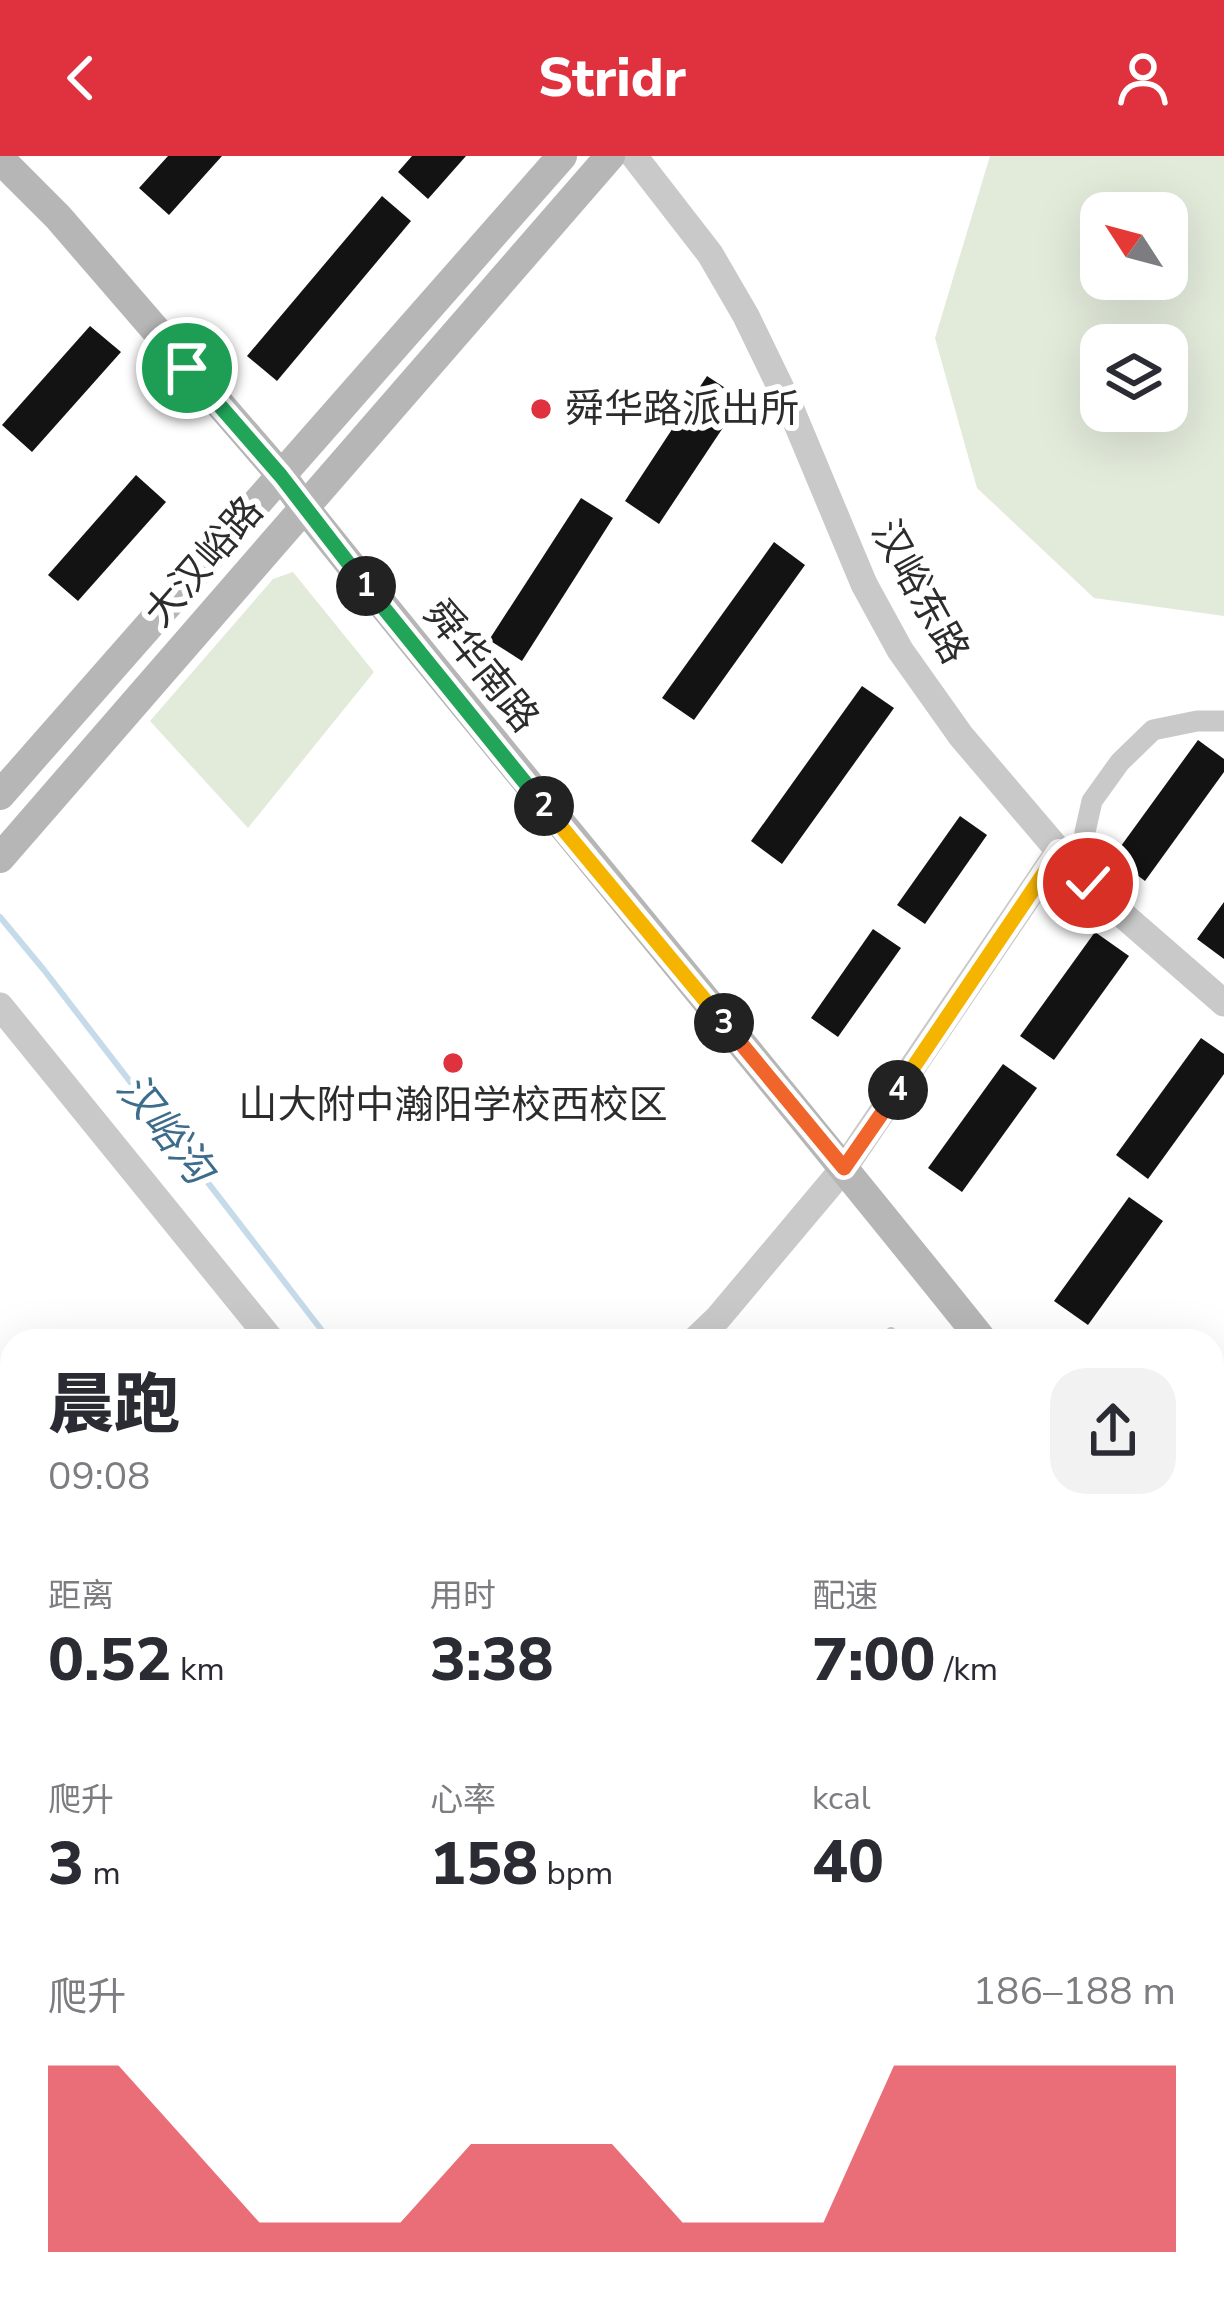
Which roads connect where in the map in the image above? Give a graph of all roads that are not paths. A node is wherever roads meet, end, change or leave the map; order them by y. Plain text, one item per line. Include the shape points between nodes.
1 (562, 156) edge
2 (610, 156) edge
3 (634, 156) edge
4 (0, 159) edge
5 (281, 476) junction
6 (304, 507) junction
7 (1224, 721) edge
8 (0, 795) edge
9 (1059, 851) junction
10 (0, 858) edge
11 (1088, 883) junction
12 (1224, 1003) edge
13 (0, 1006) edge
14 (844, 1168) junction
15 (262, 1329) edge
16 (707, 1329) edge
17 (973, 1329) edge

1 - 5 main road, 大汉峪路
2 - 6 main road, 大汉峪路
3 - 9 street, 汉峪东路 via 710,254 746,316 900,650
4 - 5 main road, 舜华南路
5 - 6 main road, 舜华南路
5 - 8 main road, 大汉峪路
6 - 10 main road, 大汉峪路
6 - 14 main road, 舜华南路
7 - 11 street via 1153,730 1120,762 1092,801
9 - 11 street, 汉峪东路
9 - 14 street
11 - 12 street, 汉峪东路
13 - 15 street
14 - 16 street
14 - 17 main road, 舜华南路

